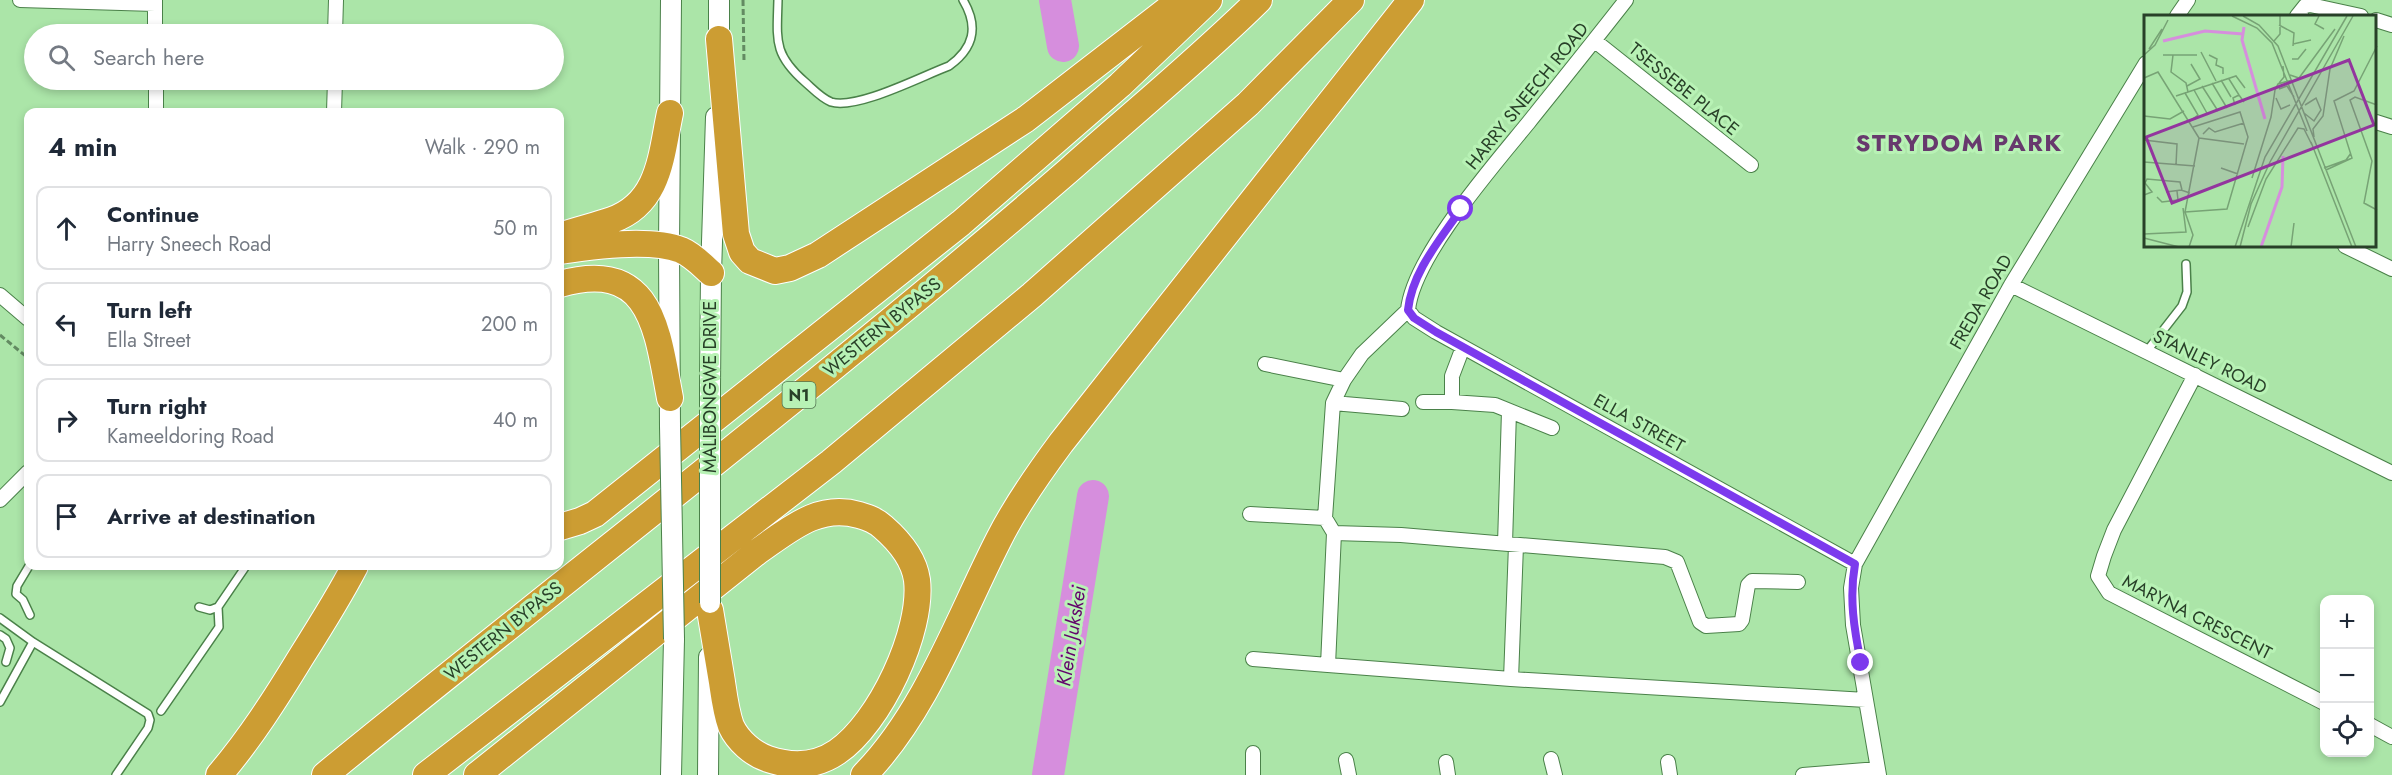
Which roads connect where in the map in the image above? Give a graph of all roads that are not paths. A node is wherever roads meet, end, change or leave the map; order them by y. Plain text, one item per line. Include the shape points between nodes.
1 (20, 0) edge
2 (336, 0) edge
3 (671, 0) edge
4 (719, 0) edge
5 (778, 0) edge
6 (963, 0) edge
7 (1180, 0) edge
8 (1209, 0) edge
9 (1259, 0) edge
10 (1351, 0) edge
11 (1411, 0) edge
12 (1626, 0) edge
13 (2188, 0) edge
14 (155, 2) edge
15 (2178, 15) edge
16 (2298, 15) edge
17 (2356, 15) edge
18 (2377, 21) edge
19 (155, 24) edge
20 (335, 24) edge
21 (2392, 25) edge
22 (719, 39) junction
23 (1595, 40) junction
24 (2144, 66) edge
25 (156, 90) edge
26 (335, 90) edge
27 (156, 108) edge
28 (334, 108) edge
29 (670, 113) junction
30 (2377, 122) edge
31 (2392, 127) edge
32 (1750, 165) dead end
33 (564, 235) edge
34 (669, 248) junction
35 (2349, 248) edge
36 (564, 250) edge
37 (2186, 264) dead end
38 (2392, 270) edge
39 (711, 273) junction
40 (564, 283) edge
41 (2011, 285) junction
42 (0, 295) edge
43 (1408, 310) junction
44 (24, 316) edge
45 (1463, 347) junction
46 (2147, 351) junction
47 (1265, 364) dead end
48 (2195, 375) junction
49 (1344, 380) junction
50 (670, 398) junction
51 (1423, 402) dead end
52 (1452, 402) junction
53 (1333, 403) junction
54 (1402, 409) dead end
55 (1509, 411) junction
56 (1552, 428) dead end
57 (2392, 473) edge
58 (24, 476) edge
59 (0, 500) edge
60 (1250, 514) dead end
61 (1325, 518) junction
62 (564, 525) edge
63 (1334, 533) junction
64 (1511, 544) junction
65 (1855, 564) junction
66 (27, 570) edge
67 (243, 570) edge
68 (353, 570) edge
69 (1798, 582) dead end
70 (199, 607) dead end
71 (218, 607) junction
72 (710, 607) junction
73 (30, 615) dead end
74 (0, 618) edge
75 (0, 635) edge
76 (33, 642) junction
77 (1253, 659) dead end
78 (6, 662) dead end
79 (1328, 665) junction
80 (1510, 679) junction
81 (1866, 700) junction
82 (2320, 700) edge
83 (0, 702) edge
84 (161, 711) dead end
85 (2374, 727) edge
86 (2392, 737) edge
87 (1253, 753) dead end
88 (1551, 759) dead end
89 (1346, 760) dead end
90 (1879, 772) edge
91 (116, 775) edge
92 (219, 775) edge
93 (325, 775) edge
94 (426, 775) edge
95 (477, 775) edge
96 (671, 775) edge
97 (708, 775) edge
98 (864, 775) edge
99 (1253, 775) edge
100 (1349, 775) edge
101 (1555, 775) edge
102 (1803, 775) edge

1 - 14 street
2 - 20 street
3 - 29 main road
4 - 22 main road, MALIBONGWE DRIVE
5 - 6 lane via 778,48 786,64 822,97 844,104 866,99 960,58 972,33 970,13
7 - 22 highway via 1026,119 818,255 775,271 750,261 736,234
8 - 62 highway via 1120,85 961,223 595,514
9 - 93 highway, WESTERN BYPASS / N1 via 983,244
10 - 94 highway via 1248,104 1032,294 831,462
11 - 98 highway via 1026,491 908,722
12 - 23 street, HARRY SNEECH ROAD
13 - 15 street
14 - 19 street
16 - 17 street via 2310,5
18 - 21 street
22 - 39 main road, MALIBONGWE DRIVE
23 - 32 street, TSESSEBE PLACE
23 - 43 street, HARRY SNEECH ROAD via 1455,218 1416,279
24 - 41 street, FREDA ROAD
25 - 27 street
26 - 28 street
29 - 33 highway via 658,169 646,198 613,220
29 - 34 main road
30 - 31 street
34 - 36 highway via 591,246
34 - 39 highway via 692,256
34 - 50 main road
35 - 38 street
37 - 46 lane via 2187,292 2182,306
39 - 72 main road, MALIBONGWE DRIVE, bridge
40 - 50 highway via 604,278 624,285 638,296 654,323
41 - 46 street, STANLEY ROAD
41 - 65 street, FREDA ROAD
42 - 44 street
43 - 45 street, ELLA STREET via 1414,318
43 - 49 street via 1362,354
45 - 52 street via 1452,376
45 - 65 street, ELLA STREET
46 - 48 street, STANLEY ROAD
47 - 49 street
48 - 57 street, STANLEY ROAD
48 - 82 street, MARYNA CRESCENT via 2114,530 2100,565 2100,583 2109,593
49 - 53 street
50 - 96 main road, bridge via 674,639
51 - 52 street
52 - 55 street via 1495,405
53 - 54 street
53 - 61 street
55 - 56 street
55 - 64 street
58 - 59 street
60 - 61 street
61 - 63 street
63 - 64 street
63 - 79 street
64 - 69 street via 1673,559 1700,622 1706,626 1739,624 1752,581
64 - 80 street
65 - 81 street via 1851,588 1853,625
66 - 73 lane via 16,594
67 - 71 lane
68 - 92 highway via 285,683
70 - 71 lane
71 - 84 lane via 219,627
72 - 95 highway via 726,707 738,736 759,756 786,765 810,764 837,752 859,731 884,695 910,638 917,612 917,578 894,536 875,520 847,512 827,512 804,519
72 - 97 main road, MALIBONGWE DRIVE
74 - 76 lane
75 - 78 lane via 10,648
76 - 83 lane
76 - 91 lane via 148,714 148,728
77 - 79 street
79 - 80 street
80 - 81 street
81 - 90 street
85 - 86 street
87 - 99 street
88 - 101 street
89 - 100 street
90 - 102 street

